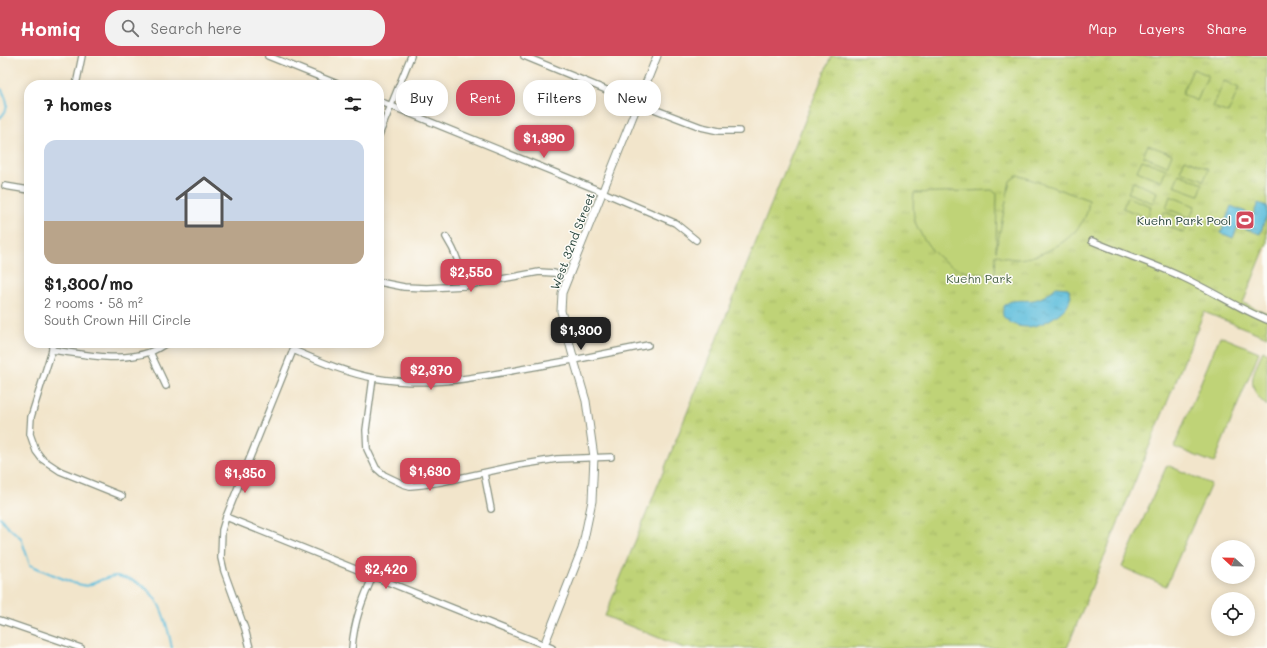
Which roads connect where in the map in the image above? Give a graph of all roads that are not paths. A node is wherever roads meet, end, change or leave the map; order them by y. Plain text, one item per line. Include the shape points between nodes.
1 (81, 56) edge
2 (268, 56) edge
3 (411, 56) edge
4 (524, 56) edge
5 (657, 56) edge
6 (77, 80) edge
7 (328, 80) edge
8 (647, 80) edge
9 (604, 89) edge
10 (384, 103) edge
11 (391, 106) junction
12 (661, 112) edge
13 (633, 116) edge
14 (384, 123) edge
15 (739, 131) dead end
16 (5, 186) dead end
17 (24, 189) edge
18 (602, 192) junction
19 (446, 237) dead end
20 (696, 240) dead end
21 (1092, 241) dead end
22 (568, 278) junction
23 (384, 283) edge
24 (464, 286) junction
25 (1267, 320) edge
26 (648, 345) dead end
27 (158, 348) edge
28 (52, 350) joint
29 (293, 350) joint
30 (150, 352) junction
31 (574, 360) junction
32 (373, 378) junction
33 (166, 386) dead end
34 (594, 457) junction
35 (611, 457) dead end
36 (484, 473) junction
37 (122, 496) dead end
38 (491, 510) dead end
39 (226, 517) junction
40 (373, 576) junction
41 (0, 620) edge
42 (543, 646) edge
43 (81, 648) edge
44 (250, 648) edge
45 (352, 648) edge
46 (552, 648) edge

1 - 6 street
2 - 7 street
3 - 11 street
4 - 9 street
5 - 8 street, West 32nd Street
10 - 11 street
11 - 14 street
11 - 18 street
12 - 15 street via 701,127 719,131
13 - 18 street, West 32nd Street
16 - 17 street
18 - 20 street via 675,224
18 - 22 street, West 32nd Street
19 - 24 street via 455,251
21 - 25 street via 1185,278 1243,310
22 - 24 street via 554,273 539,272
22 - 31 street, West 32nd Street via 562,293 561,311
23 - 24 street via 427,288
26 - 31 street
27 - 30 street
28 - 30 street via 116,357
28 - 37 street via 31,417 30,434 36,451 42,459 60,471
29 - 32 street
29 - 39 street
30 - 33 street
31 - 32 street via 451,381 417,382
31 - 34 street, West 32nd Street via 586,401
32 - 36 street via 366,442 373,462 384,475 410,486
34 - 35 street
34 - 36 street via 557,458
34 - 42 street, West 32nd Street via 592,501 582,549
36 - 38 street
39 - 40 street
39 - 44 street via 222,530 221,558
40 - 42 street
40 - 45 street via 358,611
41 - 43 street
42 - 46 street

